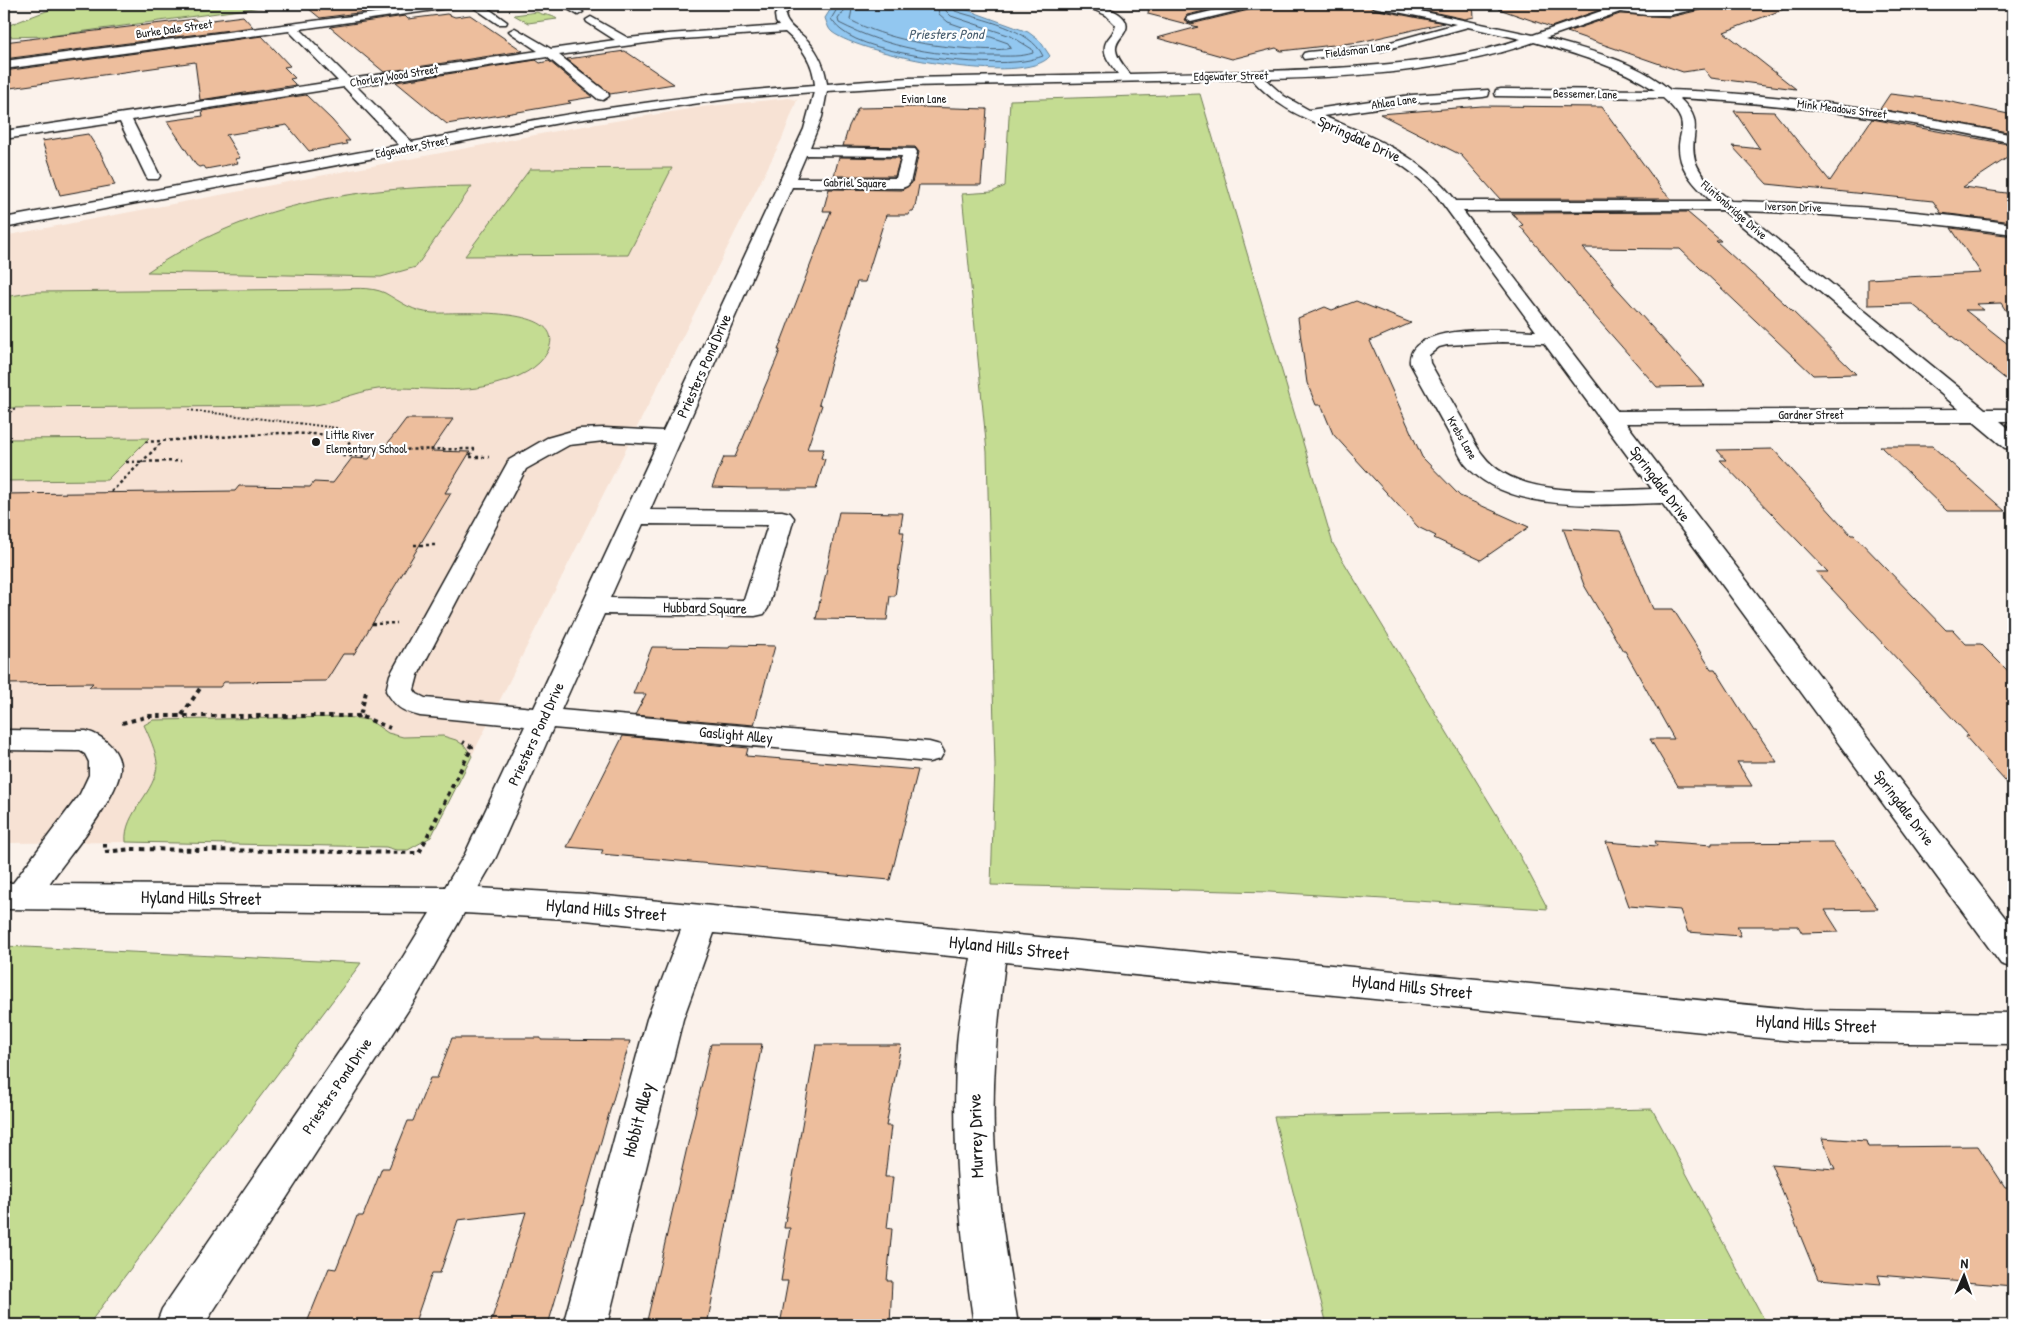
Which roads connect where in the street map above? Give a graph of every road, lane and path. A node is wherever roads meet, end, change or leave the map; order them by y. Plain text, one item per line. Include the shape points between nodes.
1 (466, 4) edge
2 (475, 4) edge
3 (564, 4) edge
4 (788, 4) edge
5 (1254, 4) edge
6 (1373, 4) edge
7 (1597, 4) edge
8 (1631, 4) edge
9 (1705, 4) edge
10 (1094, 6) dead end
11 (1619, 8) junction
12 (578, 12) dead end
13 (1191, 19) dead end
14 (591, 20) dead end
15 (502, 22) dead end
16 (1466, 24) junction
17 (292, 27) junction
18 (786, 29) junction
19 (515, 31) dead end
20 (1534, 39) junction
21 (626, 42) junction
22 (548, 52) junction
23 (1300, 56) dead end
24 (4, 65) edge
25 (1256, 76) junction
26 (1127, 78) junction
27 (980, 80) junction
28 (347, 83) junction
29 (1483, 93) dead end
30 (1500, 93) dead end
31 (821, 95) junction
32 (973, 95) dead end
33 (1669, 95) junction
34 (603, 96) dead end
35 (1306, 115) junction
36 (124, 117) junction
37 (4, 135) edge
38 (2013, 138) edge
39 (409, 147) junction
40 (801, 151) junction
41 (153, 176) dead end
42 (787, 182) junction
43 (1726, 205) junction
44 (1451, 206) junction
45 (4, 223) edge
46 (2013, 229) edge
47 (1549, 337) junction
48 (14, 408) dead end
49 (188, 410) dead end
50 (1978, 414) junction
51 (2013, 415) edge
52 (1609, 416) junction
53 (4, 417) edge
54 (341, 436) junction
55 (671, 438) junction
56 (162, 441) junction
57 (145, 442) dead end
58 (2013, 443) edge
59 (496, 457) dead end
60 (181, 461) dead end
61 (126, 462) dead end
62 (141, 462) junction
63 (111, 492) dead end
64 (1669, 496) junction
65 (635, 517) junction
66 (441, 544) dead end
67 (414, 545) dead end
68 (595, 606) junction
69 (406, 622) dead end
70 (372, 624) dead end
71 (201, 687) dead end
72 (368, 689) dead end
73 (181, 716) junction
74 (360, 716) junction
75 (543, 719) junction
76 (115, 722) dead end
77 (122, 723) junction
78 (124, 728) dead end
79 (398, 731) dead end
80 (4, 740) edge
81 (459, 740) dead end
82 (928, 752) dead end
83 (105, 837) dead end
84 (13, 896) edge
85 (456, 900) junction
86 (702, 918) junction
87 (990, 946) junction
88 (2013, 954) edge
89 (2013, 1029) edge
90 (178, 1325) edge
91 (585, 1325) edge
92 (996, 1325) edge

1 - 17 street, Burke Dale Street
2 - 15 street
3 - 12 street
4 - 18 street via 780,15
5 - 13 street
6 - 16 street, Flintonbridge Drive
7 - 11 street
8 - 11 street, Edgewater Street
9 - 11 street via 1675,12 1639,12
10 - 26 street via 1118,18 1122,27 1109,50
11 - 20 street, Edgewater Street
14 - 21 street
16 - 20 street, Flintonbridge Drive
16 - 23 street, Fieldsman Lane via 1381,48
17 - 24 street, Burke Dale Street
17 - 28 street
18 - 21 street, Chorley Wood Street
18 - 31 street via 802,42 819,68
19 - 22 street
20 - 25 street, Edgewater Street via 1486,53 1425,64 1350,72
20 - 33 street, Flintonbridge Drive via 1622,68
21 - 22 street, Chorley Wood Street
22 - 28 street, Chorley Wood Street
22 - 34 street
25 - 26 street, Edgewater Street
25 - 35 street, Springdale Drive via 1268,91
26 - 27 street, Edgewater Street
27 - 31 street, Edgewater Street
27 - 32 street
28 - 36 street, Chorley Wood Street
28 - 39 street
29 - 35 street, Ahlea Lane via 1411,99
30 - 33 street, Bessemer Lane
31 - 39 street, Edgewater Street via 736,94 626,108
31 - 40 street, Priesters Pond Drive
33 - 38 street, Mink Meadows Street via 1834,107
33 - 43 street, Flintonbridge Drive via 1688,119 1691,130 1687,153 1691,166 1701,182
35 - 44 street, Springdale Drive via 1362,137 1411,164 1428,178
36 - 37 street, Chorley Wood Street
36 - 41 street
39 - 45 street, Edgewater Street
40 - 42 street, Priesters Pond Drive
40 - 42 street, Gabriel Square via 910,152 902,183
42 - 55 street, Priesters Pond Drive
43 - 44 street, Iverson Drive
43 - 46 street, Iverson Drive via 1884,213
43 - 50 street, Flintonbridge Drive
44 - 47 street, Springdale Drive
47 - 52 street, Springdale Drive
47 - 64 street, Krebs Lane via 1455,337 1434,342 1421,350 1420,363 1474,460 1484,472 1498,480 1539,494
48 - 53 path
49 - 54 path via 338,428
50 - 51 street, Gardner Street
50 - 52 street, Gardner Street
50 - 58 street, Flintonbridge Drive
52 - 64 street, Springdale Drive
54 - 56 path via 281,433
54 - 59 path via 351,445 342,456 364,456 370,450 474,448 469,457
55 - 65 street, Priesters Pond Drive
55 - 75 street, Gaslight Alley via 567,438 517,465 404,675 400,691 407,701 420,707
56 - 57 path
56 - 62 path
60 - 62 path
61 - 62 path
62 - 63 path
64 - 88 street, Springdale Drive
65 - 68 street, Priesters Pond Drive
65 - 68 street, Hubbard Square via 782,518 755,608
66 - 67 path
68 - 75 street, Priesters Pond Drive
69 - 70 path
71 - 73 path
72 - 74 path
73 - 74 path
73 - 77 path via 150,716
74 - 79 path
75 - 82 street, Gaslight Alley
75 - 85 street, Priesters Pond Drive via 480,857
76 - 77 path
77 - 78 path
80 - 84 street via 86,741 97,748 104,762 104,776 94,798
81 - 83 path via 472,747 419,853 133,849 105,852
84 - 85 street, Hyland Hills Street
85 - 86 street, Hyland Hills Street
85 - 90 street, Priesters Pond Drive via 403,988
86 - 87 street, Hyland Hills Street
86 - 91 street, Hobbit Alley via 665,1019
87 - 89 street, Hyland Hills Street via 1803,1026
87 - 92 street, Murrey Drive via 976,1043 974,1133 982,1227

